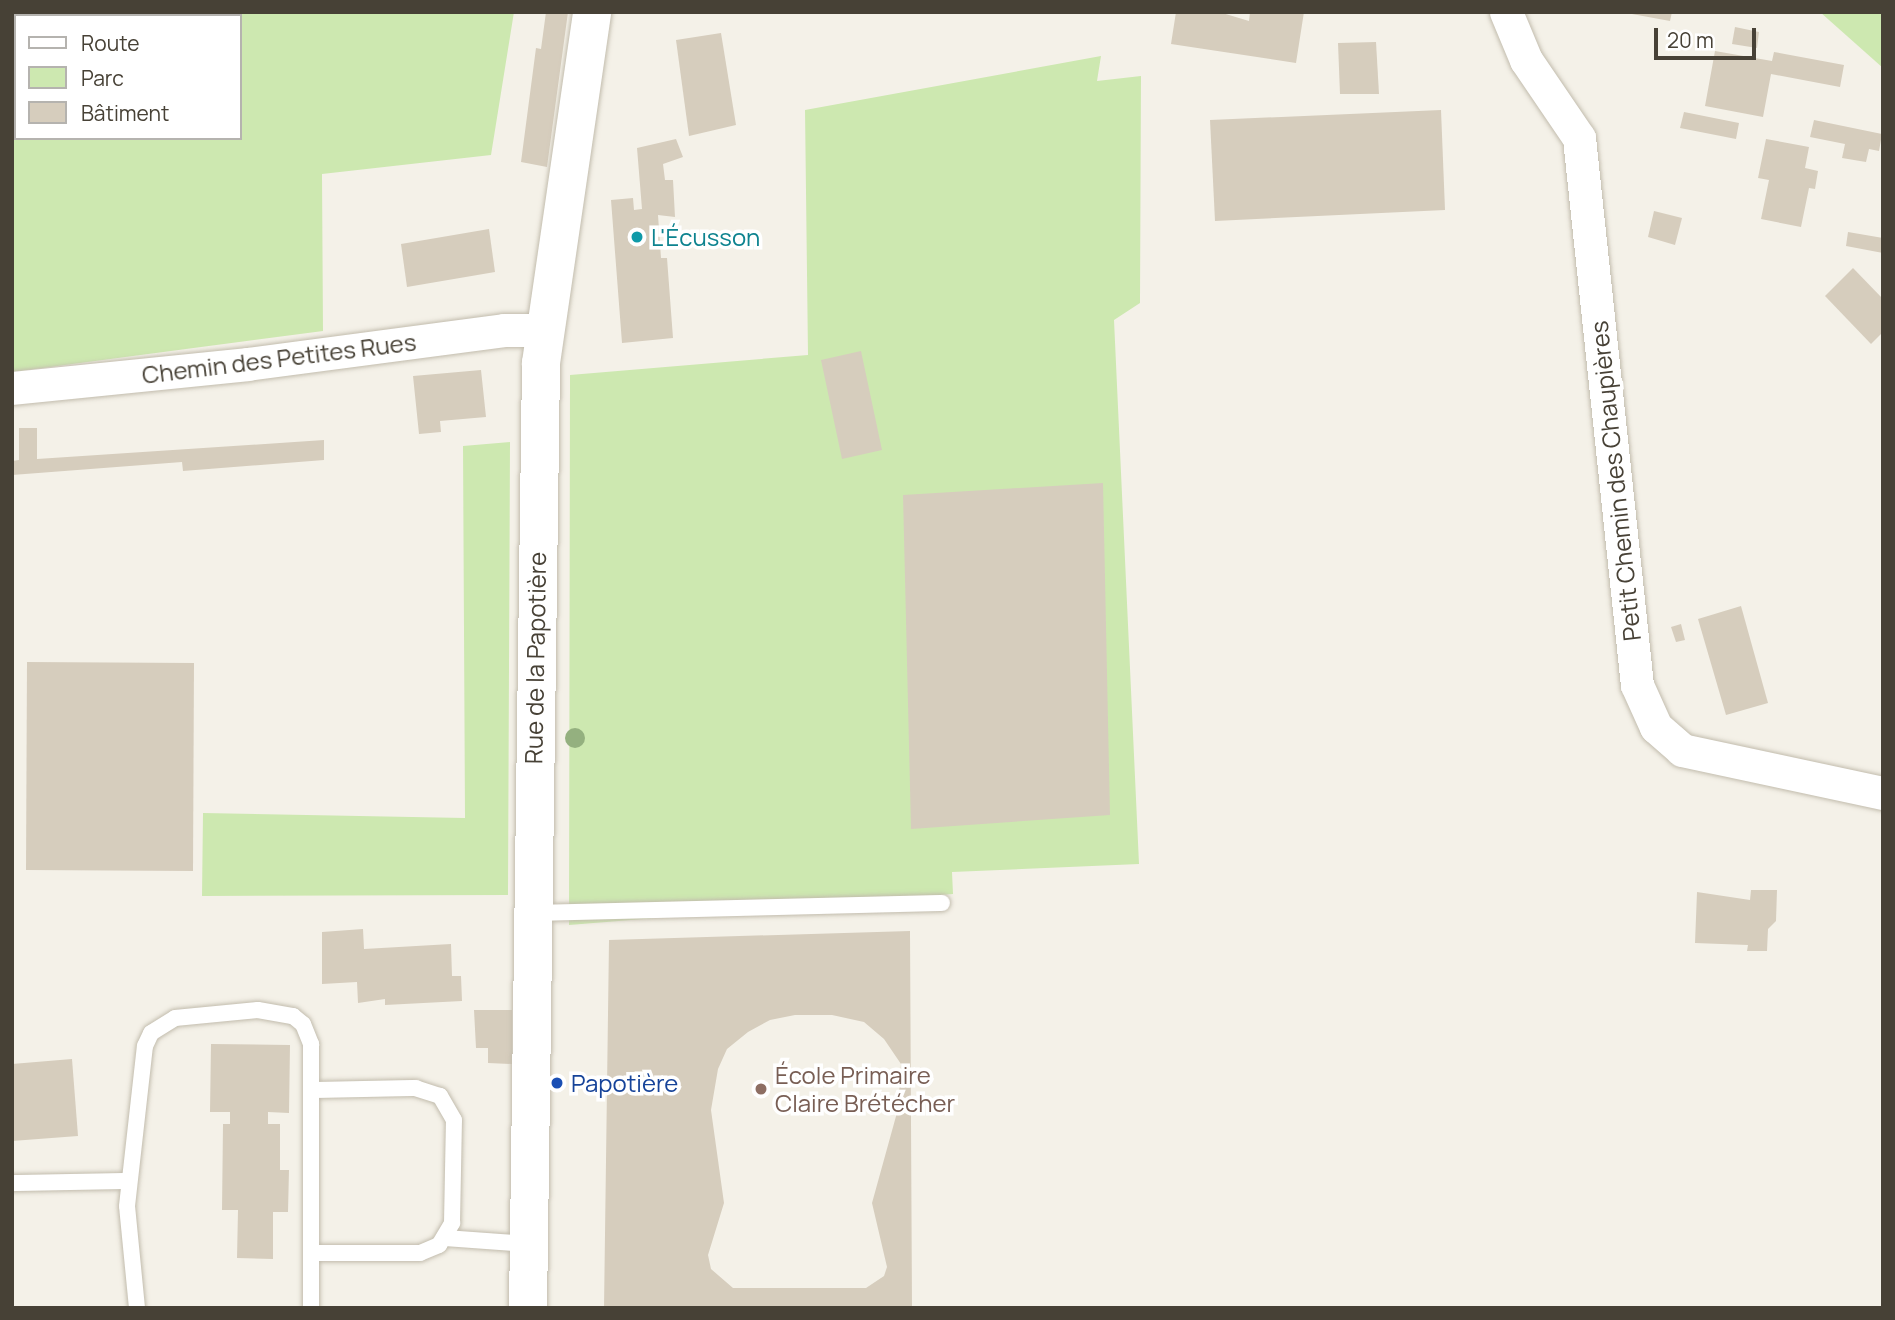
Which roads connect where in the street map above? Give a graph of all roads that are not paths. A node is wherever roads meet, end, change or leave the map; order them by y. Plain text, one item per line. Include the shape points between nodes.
1 (593, 12) edge
2 (1506, 12) edge
3 (545, 330) junction
4 (12, 388) edge
5 (1883, 793) edge
6 (942, 903) dead end
7 (532, 913) junction
8 (311, 1090) junction
9 (129, 1181) junction
10 (12, 1183) edge
11 (446, 1238) junction
12 (528, 1244) junction
13 (310, 1253) junction
14 (137, 1308) edge
15 (311, 1308) edge
16 (528, 1308) edge

1 - 3 street, Rue de la Papotière
2 - 5 street, Petit Chemin des Chaupières via 1526,60 1579,138 1637,685 1656,727 1682,750
3 - 4 street, Chemin des Petites Rues via 504,330 247,365
3 - 7 street, Rue de la Papotière
6 - 7 lane
7 - 12 street, Rue de la Papotière
8 - 9 lane via 311,1044 303,1024 293,1016 258,1010 201,1012 162,1024 145,1046
8 - 11 lane via 416,1088 440,1096 454,1120 452,1223
8 - 13 lane
9 - 10 lane
9 - 14 lane via 127,1206
11 - 12 lane
11 - 13 lane via 420,1253
12 - 16 street, Rue de la Papotière
13 - 15 lane

